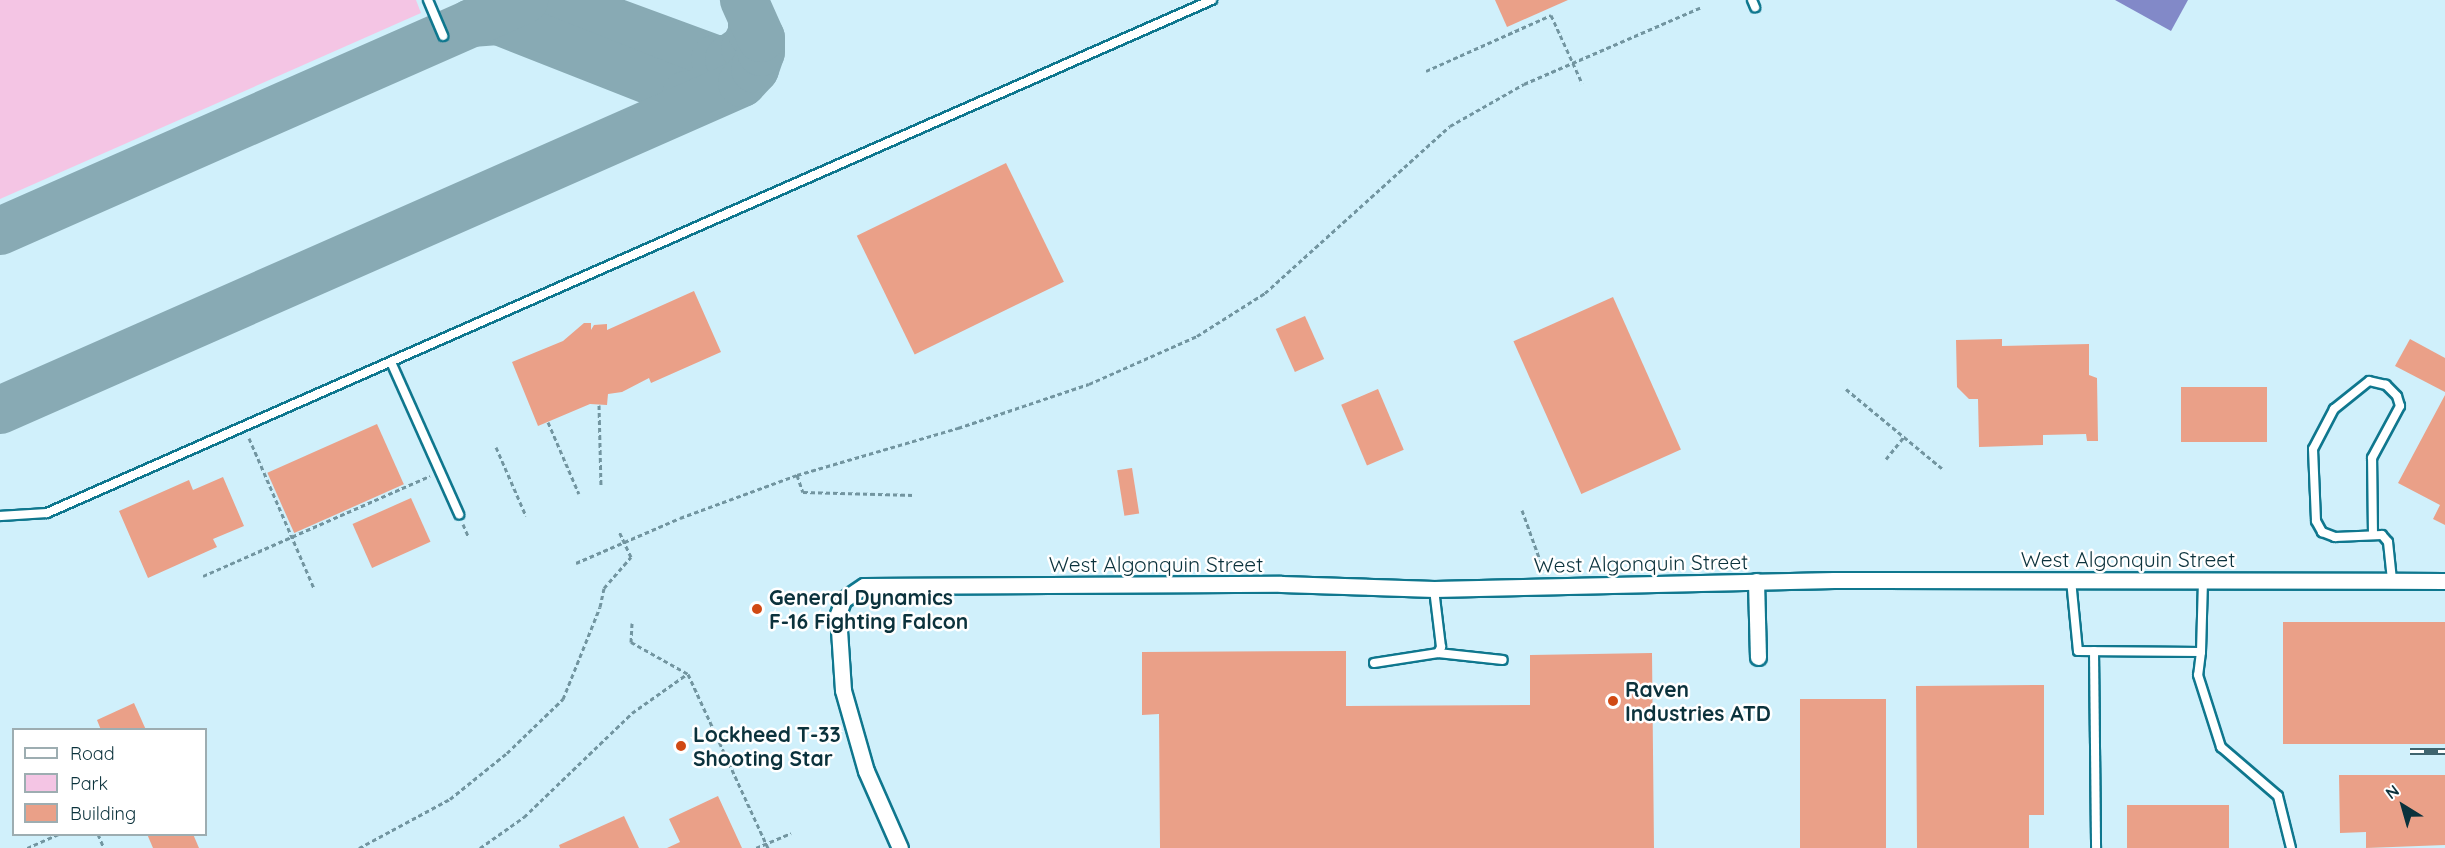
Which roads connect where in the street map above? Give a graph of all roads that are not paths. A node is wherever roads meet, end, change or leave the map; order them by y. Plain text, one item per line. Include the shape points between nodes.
1 (428, 0) edge
2 (1212, 0) edge
3 (443, 36) dead end
4 (391, 362) junction
5 (459, 514) dead end
6 (0, 516) edge
7 (2373, 535) junction
8 (2071, 580) junction
9 (2203, 580) junction
10 (1756, 581) junction
11 (2392, 581) junction
12 (2445, 581) edge
13 (1434, 589) junction
14 (2094, 651) junction
15 (2201, 652) junction
16 (1438, 653) junction
17 (1758, 657) dead end
18 (1503, 660) dead end
19 (1374, 663) dead end
20 (900, 848) edge
21 (2097, 848) edge
22 (2291, 848) edge

1 - 3 lane
2 - 4 lane
4 - 5 lane
4 - 6 lane via 47,513
7 - 7 lane via 2335,537 2322,532 2316,521 2313,449 2334,408 2369,381 2386,384 2400,406 2372,458
7 - 11 lane via 2382,535 2388,542
8 - 9 street, West Algonquin Street
8 - 10 street, West Algonquin Street
8 - 14 lane via 2078,651
9 - 11 street, West Algonquin Street
9 - 15 lane
10 - 13 street, West Algonquin Street
10 - 17 street
11 - 12 street, West Algonquin Street
13 - 16 lane via 1441,648
13 - 20 street, West Algonquin Street via 1289,585 864,586 843,600 838,614 843,690 866,771
14 - 15 lane
14 - 21 lane
15 - 22 lane via 2198,675 2221,747 2278,796
16 - 18 lane
16 - 19 lane

